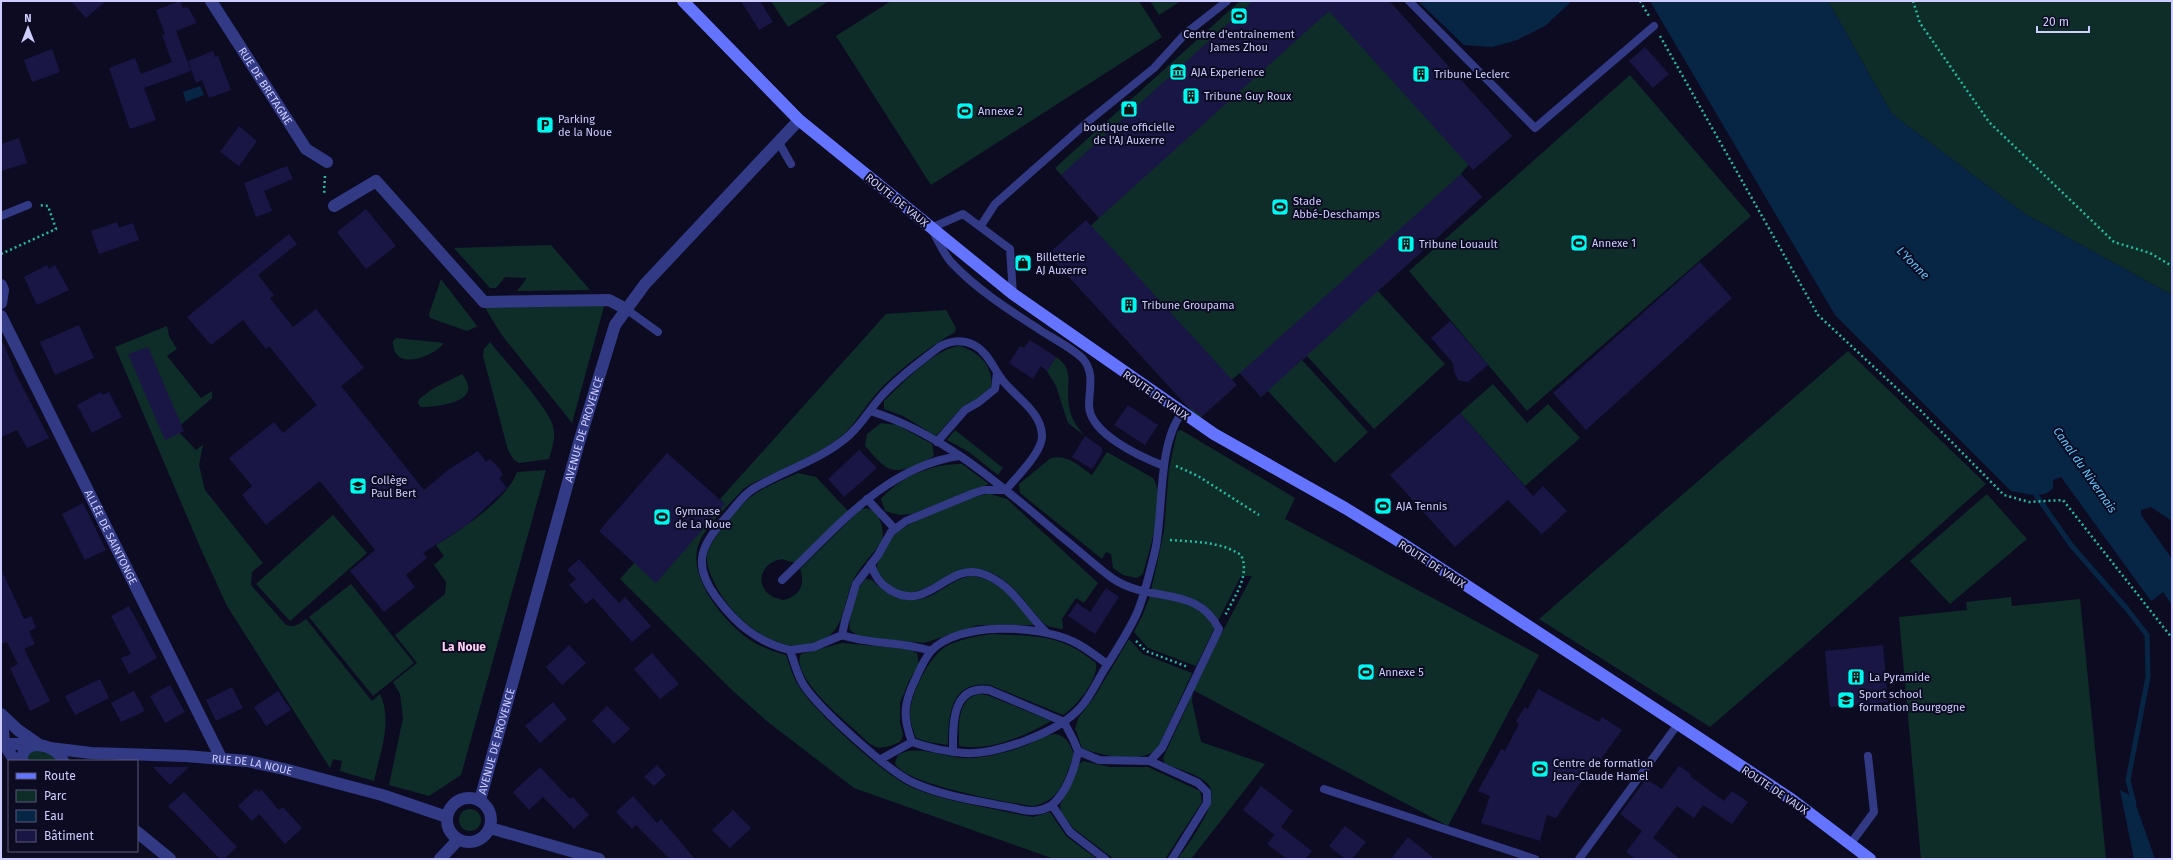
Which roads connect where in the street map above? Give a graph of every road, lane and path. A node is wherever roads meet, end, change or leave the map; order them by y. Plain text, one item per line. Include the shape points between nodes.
1 (211, 1) edge
2 (683, 1) edge
3 (1228, 1) edge
4 (1409, 1) edge
5 (1640, 1) edge
6 (1913, 1) edge
7 (1654, 26) junction
8 (799, 120) junction
9 (778, 141) junction
10 (327, 162) dead end
11 (791, 164) dead end
12 (28, 205) joint
13 (334, 206) dead end
14 (1, 216) edge
15 (980, 227) junction
16 (931, 228) junction
17 (1, 254) edge
18 (2172, 266) edge
19 (1, 285) edge
20 (1013, 294) junction
21 (1, 303) edge
22 (626, 309) junction
23 (1, 316) edge
24 (658, 332) dead end
25 (997, 373) junction
26 (870, 411) junction
27 (1182, 413) junction
28 (937, 442) junction
29 (959, 456) junction
30 (1164, 464) junction
31 (1006, 490) junction
32 (867, 499) junction
33 (1260, 515) dead end
34 (894, 528) junction
35 (1157, 539) junction
36 (870, 564) junction
37 (782, 580) dead end
38 (1143, 592) junction
39 (1219, 629) junction
40 (1127, 630) junction
41 (1047, 633) junction
42 (842, 635) junction
43 (2172, 638) edge
44 (790, 650) junction
45 (931, 651) junction
46 (1107, 664) junction
47 (1197, 672) junction
48 (2, 715) edge
49 (1064, 722) junction
50 (1678, 724) junction
51 (912, 742) junction
52 (2, 744) edge
53 (38, 744) junction
54 (50, 748) junction
55 (953, 751) junction
56 (1078, 751) junction
57 (91, 753) junction
58 (1868, 756) dead end
59 (221, 758) junction
60 (881, 759) junction
61 (14, 760) edge
62 (22, 760) edge
63 (63, 760) edge
64 (81, 760) edge
65 (1150, 761) junction
66 (1324, 789) dead end
67 (480, 800) junction
68 (1052, 805) junction
69 (447, 817) junction
70 (490, 828) junction
71 (138, 833) edge
72 (458, 840) junction
73 (1851, 843) junction
74 (170, 859) edge
75 (440, 859) edge
76 (599, 859) edge
77 (1105, 859) edge
78 (1172, 859) edge
79 (1535, 859) edge
80 (1579, 859) edge
81 (1870, 859) edge

1 - 10 street, RUE DE BRETAGNE via 306,150
2 - 8 street, ROUTE DE VAUX
3 - 15 lane via 1185,34 1154,68 1090,120 995,204
4 - 7 lane via 1535,128
5 - 7 path
6 - 18 path via 1920,23 1989,122 2114,242 2150,253
7 - 43 path via 1818,315 1919,409 2004,495 2029,502 2063,500
8 - 9 street, AVENUE DE PROVENCE
8 - 16 street, ROUTE DE VAUX
9 - 11 lane
9 - 22 street, AVENUE DE PROVENCE via 679,246
12 - 14 lane
12 - 17 path via 48,206 56,228
13 - 22 street via 376,181 484,302 608,300
15 - 16 lane via 963,214
15 - 20 lane via 1010,249
16 - 20 street, ROUTE DE VAUX
16 - 30 lane via 950,261 978,286 1082,358 1091,376 1089,407 1097,426 1142,457
19 - 21 street
20 - 27 street, ROUTE DE VAUX
22 - 24 lane
22 - 67 street, AVENUE DE PROVENCE via 616,325 580,439
23 - 59 street, ALLÉE DE SAINTONGE
25 - 26 lane via 982,350 960,341 948,342 906,374
25 - 28 lane via 995,389 964,410
25 - 31 lane via 1029,408 1039,422 1042,435 1041,447
26 - 28 lane via 909,425
26 - 44 lane via 848,437 828,452 747,493 714,530 703,547 701,556 704,573 713,594 726,611 754,636
27 - 30 lane via 1175,422
27 - 50 street, ROUTE DE VAUX via 1255,459 1345,508 1390,536
28 - 29 lane
29 - 31 lane
29 - 32 lane via 908,473
30 - 33 path via 1198,476
30 - 35 lane
31 - 34 lane via 974,492
31 - 38 lane via 1112,578 1124,586
32 - 34 lane
32 - 37 lane
34 - 36 lane
35 - 38 lane
35 - 39 path via 1213,544 1241,556 1244,570 1242,579
36 - 41 lane via 885,587 904,596 924,594 962,573 972,572 988,576 1007,588
36 - 42 lane via 856,584
38 - 39 lane via 1196,603 1210,613
38 - 40 lane via 1137,614
39 - 47 lane
40 - 46 lane
40 - 47 path via 1146,651
41 - 45 lane via 979,630 954,637
41 - 46 lane via 1073,641
42 - 44 lane via 814,647
42 - 45 lane via 860,641 910,645
44 - 60 lane via 799,676 809,692 835,719
45 - 51 lane via 912,685 906,704 905,722
46 - 49 lane via 1087,700
47 - 65 lane via 1162,748
48 - 52 street
48 - 53 street
49 - 55 lane via 1035,736 997,749 966,753
49 - 55 lane via 989,690 971,690 957,707 953,727
49 - 56 lane
50 - 73 street, ROUTE DE VAUX via 1791,799
50 - 80 lane
51 - 55 lane via 928,748
51 - 60 lane
52 - 53 street
52 - 61 street
53 - 54 street, RUE DE LA NOUE
53 - 62 street via 27,748
54 - 57 street, RUE DE LA NOUE
54 - 63 street via 61,755
56 - 65 lane via 1099,760
56 - 68 lane via 1076,762 1062,793
57 - 59 street, RUE DE LA NOUE
57 - 64 street
58 - 73 lane via 1874,812
59 - 69 street, RUE DE LA NOUE via 284,769 382,795
60 - 68 lane via 899,776 942,793 1033,811
65 - 78 lane via 1198,783 1207,792 1207,803
66 - 79 lane
67 - 69 street via 459,800
67 - 70 street via 488,807 492,817
68 - 77 lane via 1070,832
69 - 72 street via 451,834
70 - 72 street via 485,836 477,841
70 - 76 street
71 - 74 street
72 - 75 street
73 - 81 street, ROUTE DE VAUX

